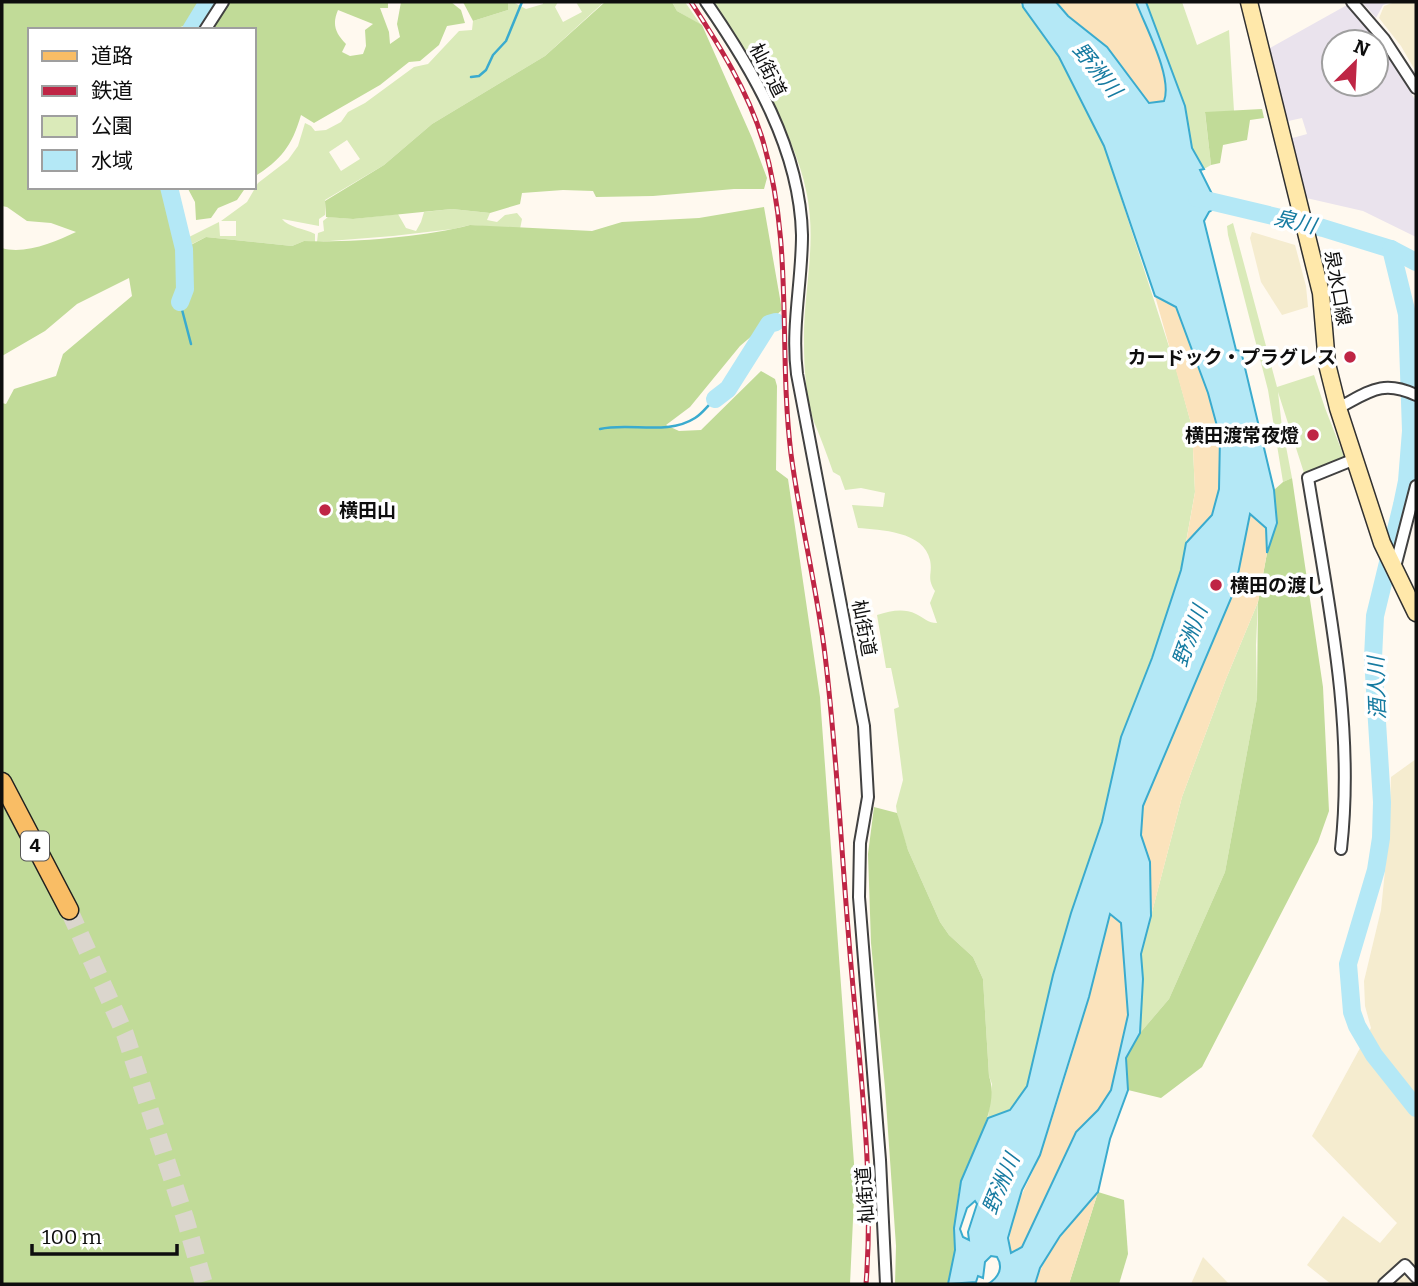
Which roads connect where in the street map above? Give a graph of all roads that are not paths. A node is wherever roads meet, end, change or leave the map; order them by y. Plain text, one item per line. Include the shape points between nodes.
1 (223, 2) edge
2 (706, 2) edge
3 (1249, 2) edge
4 (1352, 2) edge
5 (206, 28) edge
6 (1416, 88) edge
7 (1416, 395) edge
8 (1338, 408) junction
9 (1356, 459) junction
10 (1416, 486) edge
11 (1393, 570) junction
12 (1416, 613) edge
13 (2, 782) edge
14 (1341, 849) dead end
15 (69, 910) tunnel mouth
16 (1416, 1277) edge
17 (886, 1284) edge
18 (1384, 1284) edge

1 - 5 street
2 - 17 street, 杣街道 via 748,66 774,120 799,208 797,374 866,739 868,797 860,843 859,907
3 - 8 main road, 泉水口線 via 1321,293 1327,364
4 - 6 street via 1384,39
7 - 8 street via 1392,386 1377,388
8 - 9 main road, 泉水口線
9 - 11 main road, 泉水口線
9 - 14 street via 1308,478 1343,703
10 - 11 street
11 - 12 main road, 泉水口線
13 - 15 main road, 4
16 - 18 street via 1405,1265

